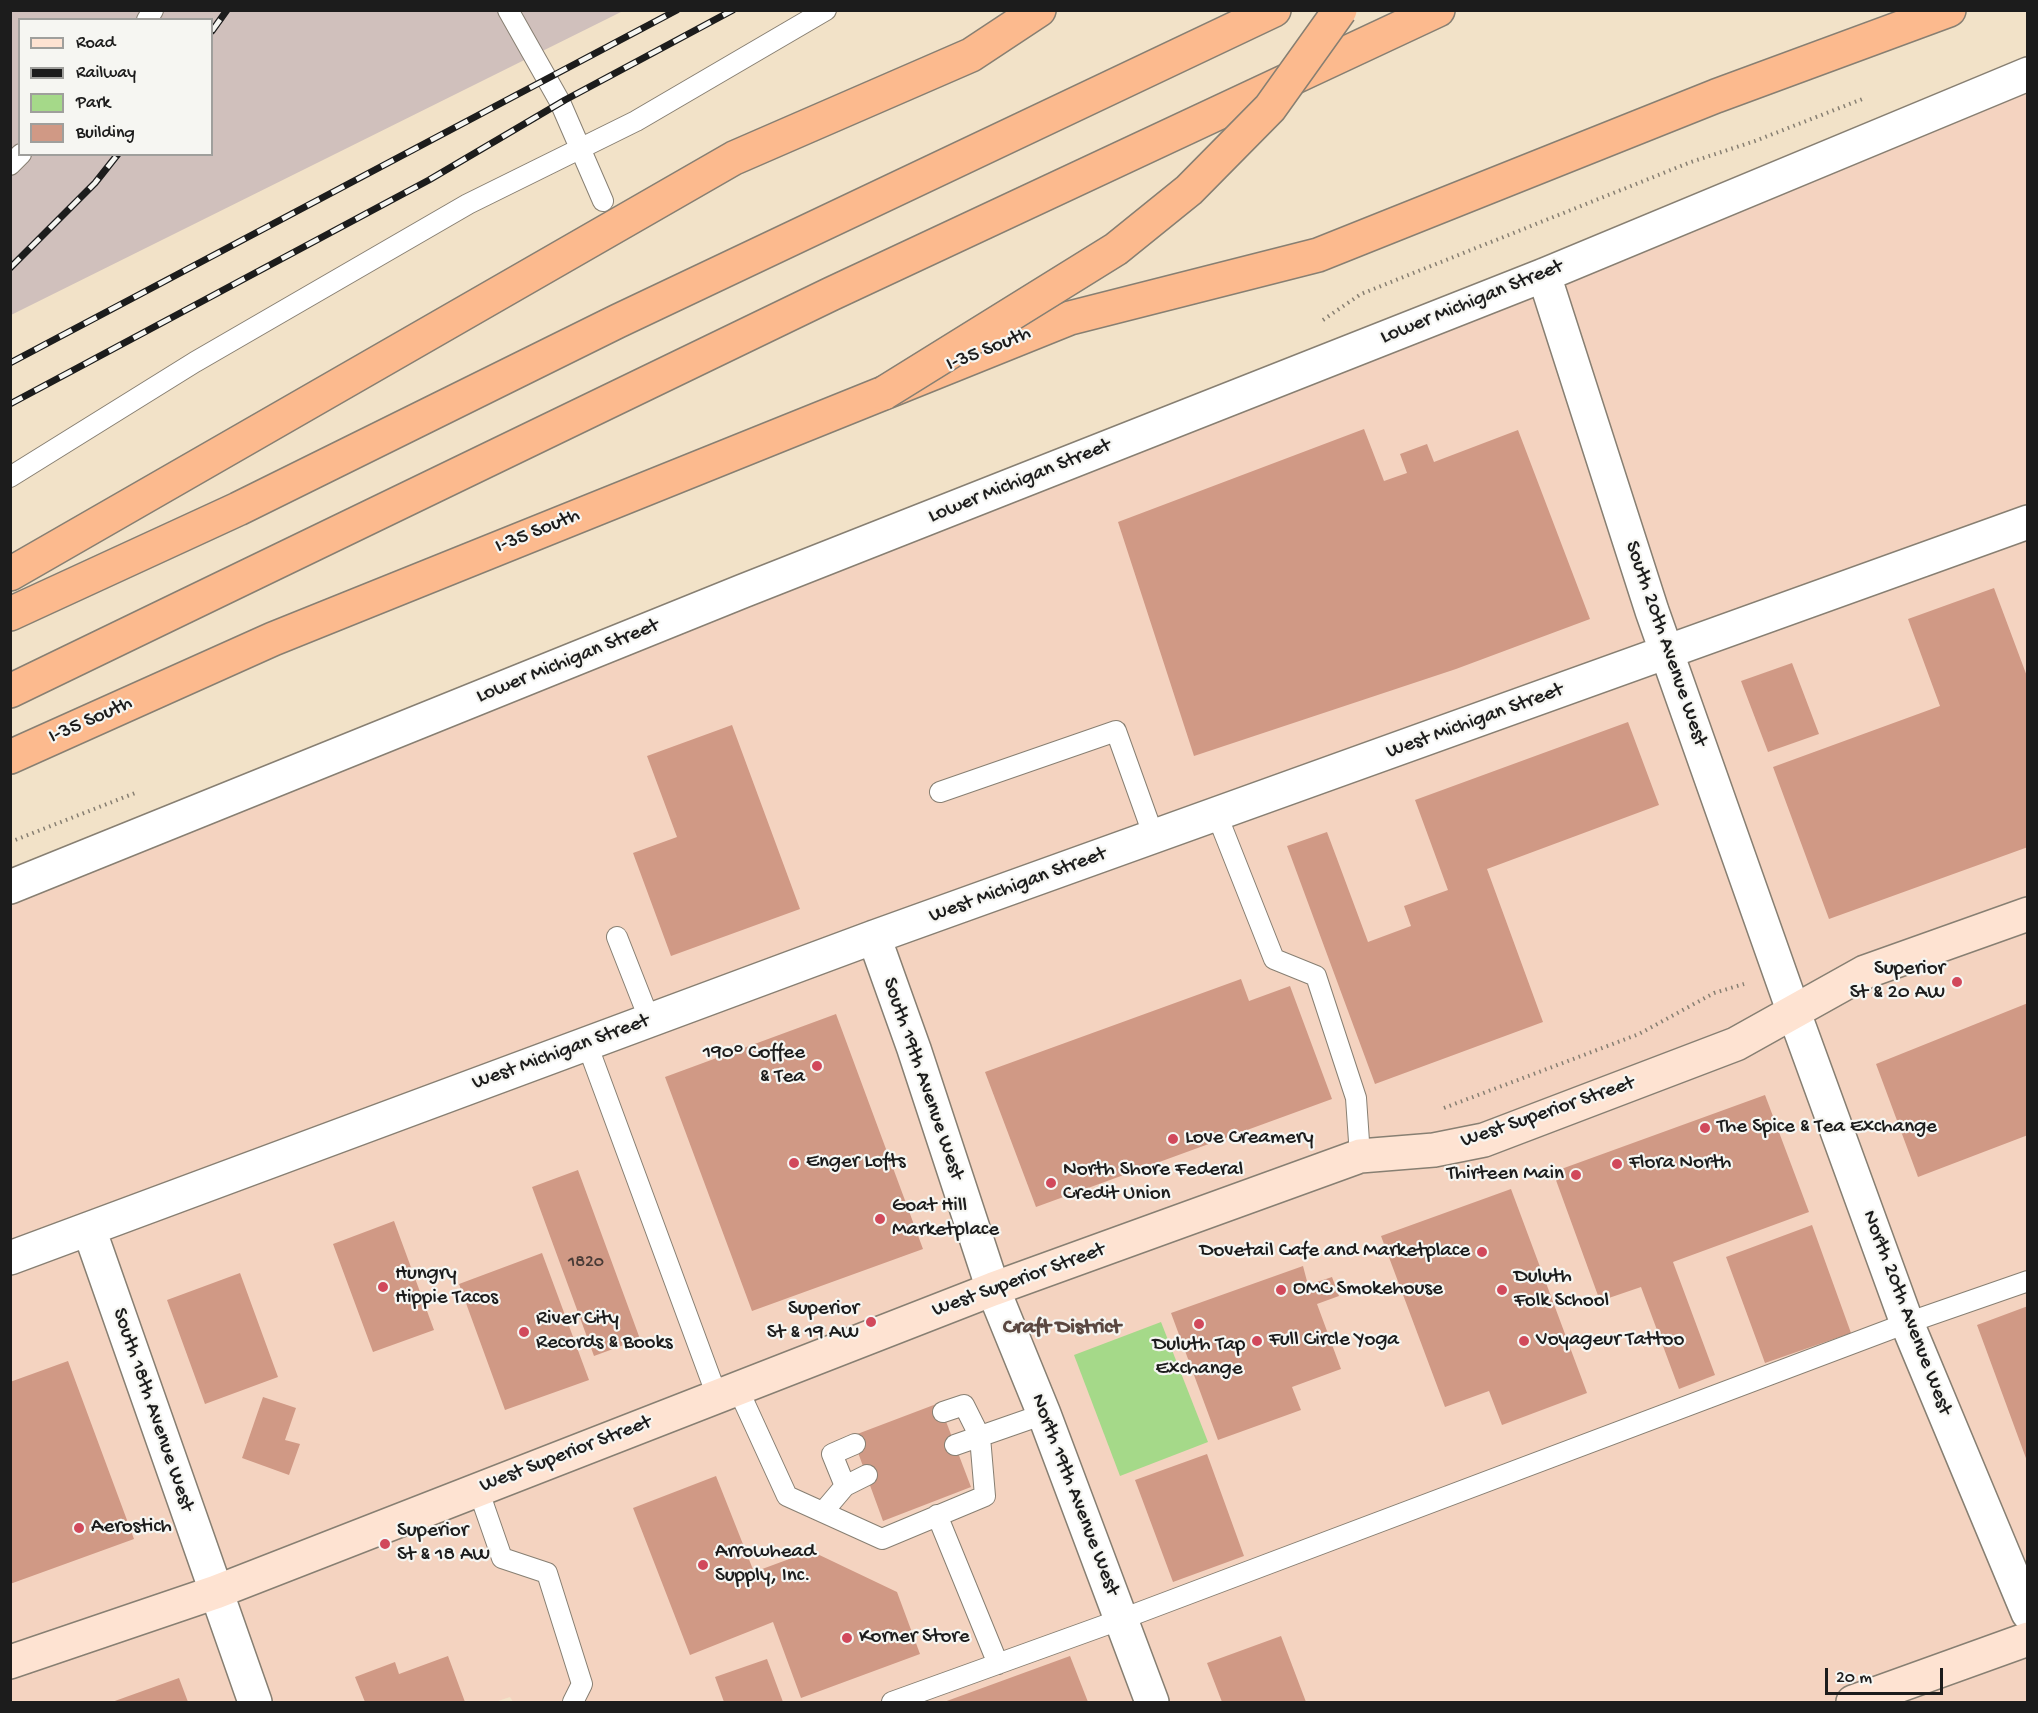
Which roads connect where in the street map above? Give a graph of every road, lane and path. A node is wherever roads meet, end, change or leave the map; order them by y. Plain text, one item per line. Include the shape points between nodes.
1 (508, 10) edge
2 (826, 10) edge
3 (1039, 10) edge
4 (1274, 10) edge
5 (1340, 10) edge
6 (1438, 10) edge
7 (1949, 10) edge
8 (2028, 74) edge
9 (580, 149) junction
10 (603, 201) dead end
11 (1544, 275) junction
12 (884, 393) junction
13 (10, 477) edge
14 (2028, 522) edge
15 (10, 574) edge
16 (10, 614) edge
17 (1668, 653) junction
18 (10, 692) edge
19 (10, 757) edge
20 (940, 792) dead end
21 (1217, 815) junction
22 (1154, 837) junction
23 (10, 887) edge
24 (2028, 914) edge
25 (617, 937) dead end
26 (874, 937) junction
27 (1793, 1010) junction
28 (650, 1021) junction
29 (587, 1044) junction
30 (1360, 1156) junction
31 (89, 1229) junction
32 (10, 1258) edge
33 (2028, 1281) edge
34 (993, 1289) junction
35 (1907, 1323) junction
36 (727, 1393) junction
37 (943, 1412) dead end
38 (1044, 1414) junction
39 (980, 1437) junction
40 (855, 1444) dead end
41 (955, 1445) dead end
42 (867, 1475) dead end
43 (845, 1486) junction
44 (478, 1489) junction
45 (823, 1512) junction
46 (937, 1515) junction
47 (216, 1592) junction
48 (2028, 1613) edge
49 (1122, 1619) junction
50 (2028, 1639) edge
51 (10, 1662) edge
52 (998, 1664) junction
53 (255, 1702) edge
54 (573, 1702) edge
55 (892, 1702) edge
56 (1152, 1702) edge
57 (1853, 1702) edge

1 - 9 lane via 548,78
2 - 9 lane via 636,121
3 - 15 highway via 971,55 734,158
4 - 16 highway via 618,321 238,509
5 - 12 highway, bridge via 1270,108 1190,190 1116,249
6 - 18 highway via 831,294
7 - 12 highway, I-35 South via 1716,96 1318,255 1070,318
8 - 11 street, Lower Michigan Street
9 - 10 lane
9 - 13 lane via 468,204 195,362
11 - 17 street, South 20th Avenue West
11 - 23 street, Lower Michigan Street
12 - 19 highway, I-35 South via 273,639
14 - 17 street, West Michigan Street
17 - 21 street, West Michigan Street
17 - 27 street, South 20th Avenue West
20 - 22 lane via 1116,731
21 - 22 street, West Michigan Street
21 - 30 lane via 1274,959 1316,976 1356,1098
22 - 26 street, West Michigan Street
24 - 27 street, West Superior Street via 1865,972
25 - 28 lane
26 - 28 street, West Michigan Street
26 - 34 street, South 19th Avenue West
27 - 30 street, West Superior Street via 1736,1044 1484,1140 1434,1150
27 - 35 street, North 20th Avenue West
28 - 29 street, West Michigan Street
29 - 31 street, West Michigan Street
29 - 36 lane
30 - 34 street, West Superior Street
31 - 32 street, West Michigan Street
31 - 47 street, South 18th Avenue West
33 - 35 lane
34 - 36 street, West Superior Street
34 - 38 street, North 19th Avenue West
35 - 48 street, North 20th Avenue West
35 - 49 lane
36 - 44 street, West Superior Street
36 - 45 lane via 787,1496
37 - 39 lane via 964,1405
38 - 39 lane
38 - 49 street, North 19th Avenue West
39 - 41 lane
39 - 46 lane via 985,1496
40 - 43 lane via 832,1454
42 - 43 lane
43 - 45 lane
44 - 47 street, West Superior Street
44 - 54 lane via 502,1558 547,1573 582,1684
45 - 46 lane via 882,1539
46 - 52 lane
47 - 51 street, West Superior Street
47 - 53 street, South 18th Avenue West
49 - 52 lane
49 - 56 street, North 19th Avenue West
50 - 57 street
52 - 55 lane

